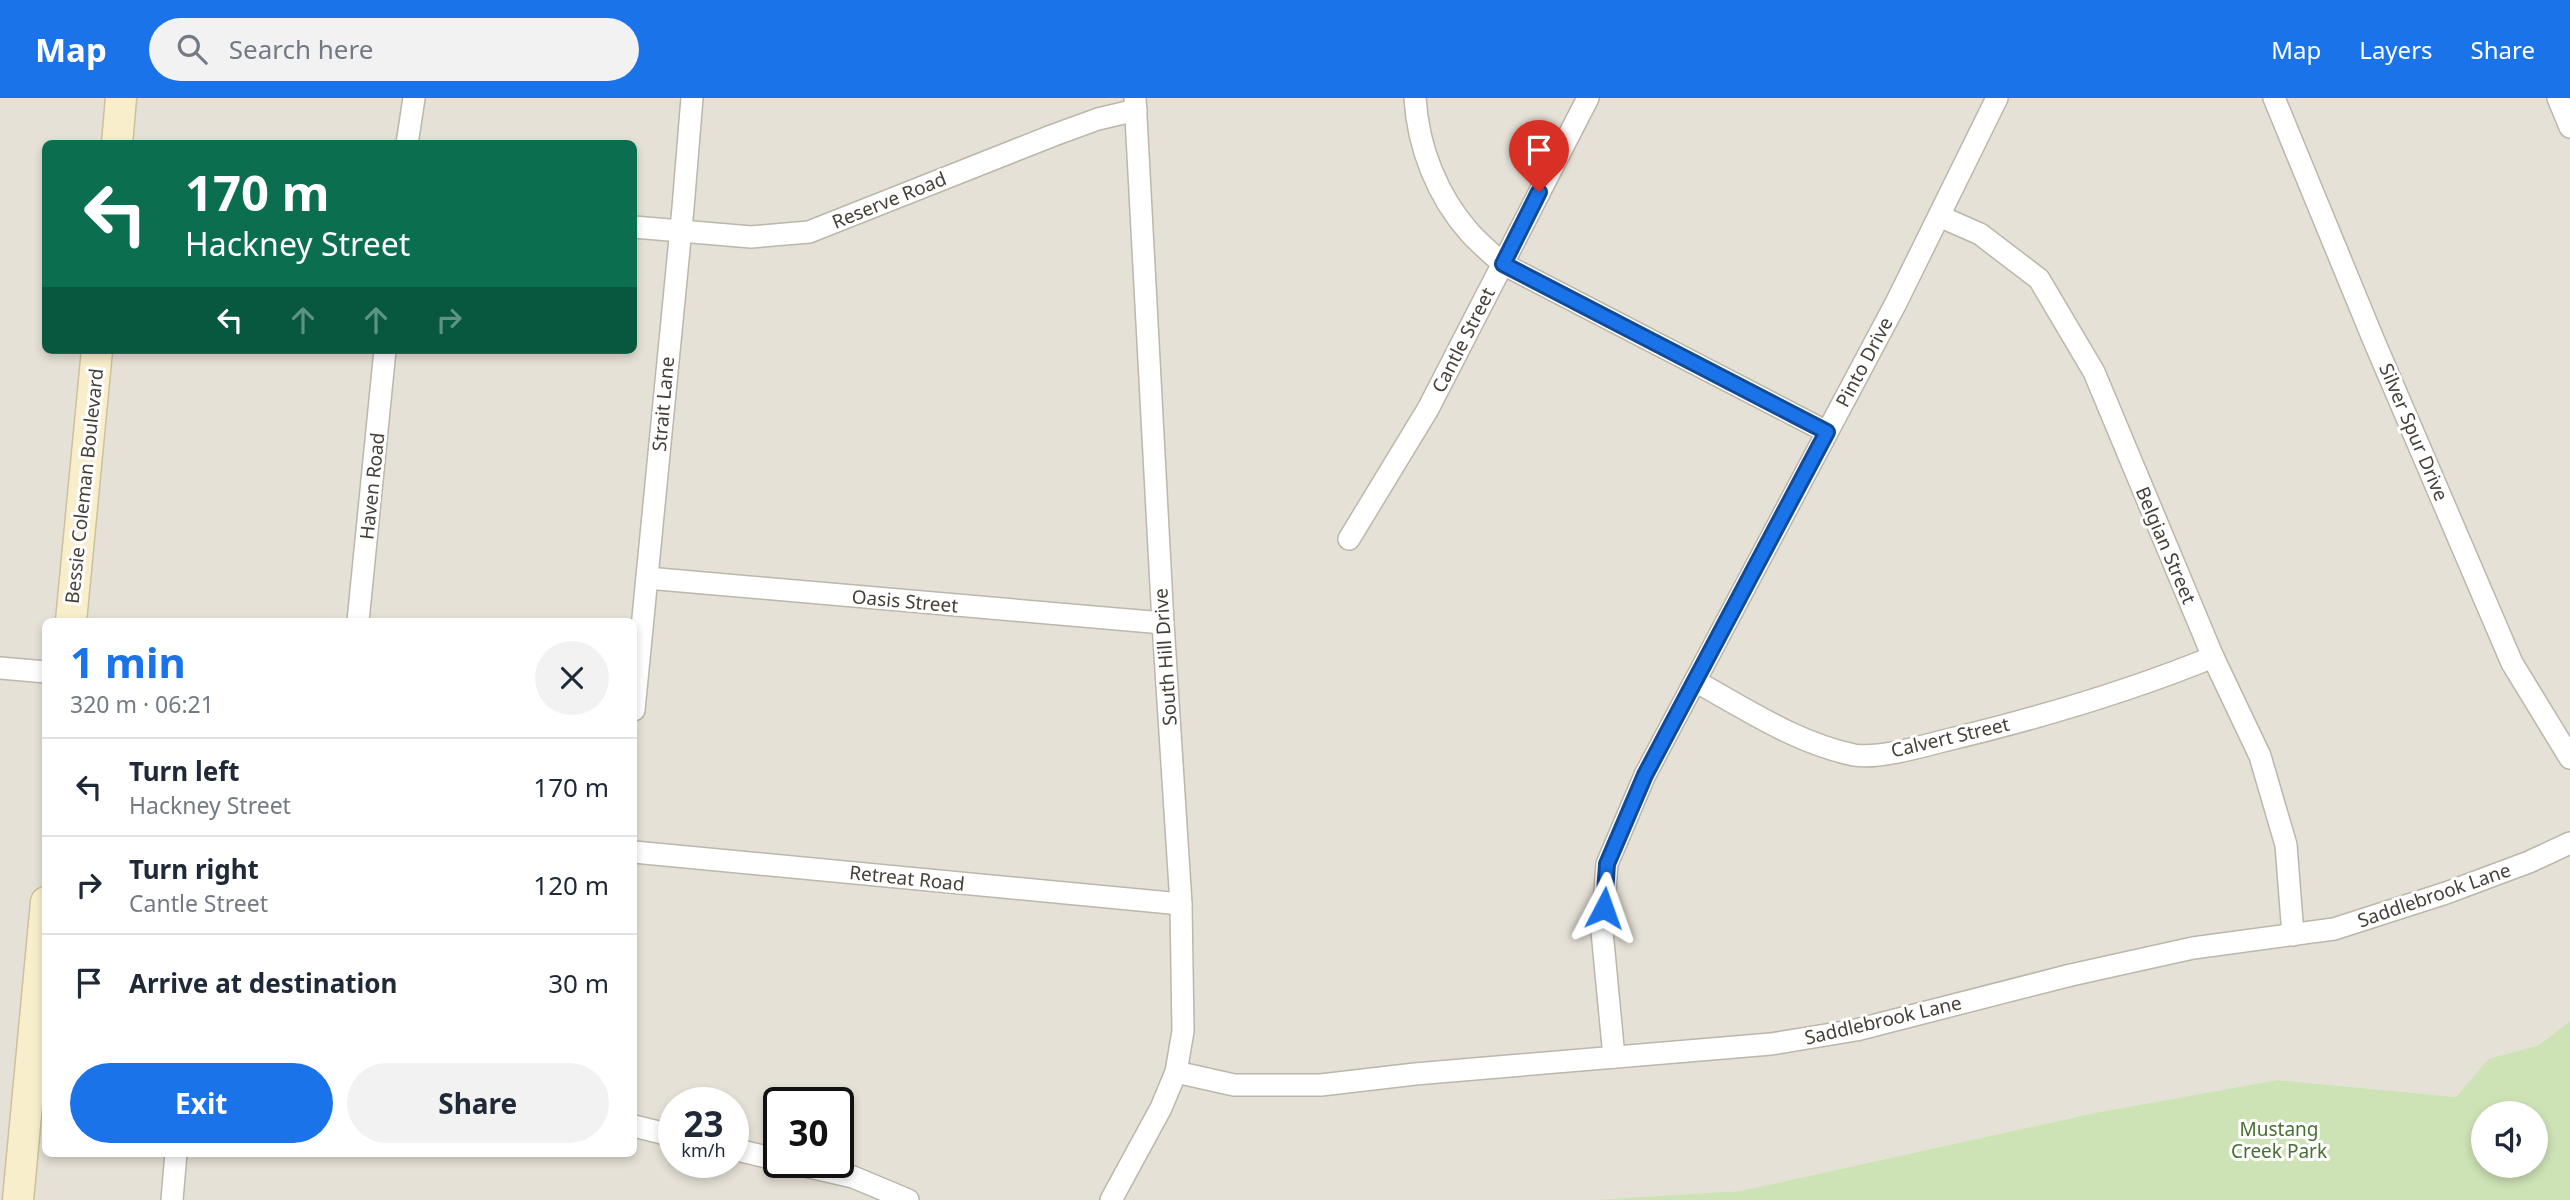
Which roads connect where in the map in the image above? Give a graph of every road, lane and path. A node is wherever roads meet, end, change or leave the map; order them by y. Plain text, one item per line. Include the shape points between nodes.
1 (121, 98) edge
2 (414, 98) edge
3 (692, 98) edge
4 (1415, 98) edge
5 (1588, 98) edge
6 (1997, 98) edge
7 (2274, 98) edge
8 (2558, 98) edge
9 (1135, 104) edge
10 (2570, 127) edge
11 (117, 140) edge
12 (408, 140) edge
13 (1939, 216) junction
14 (637, 227) edge
15 (680, 232) junction
16 (1503, 264) junction
17 (97, 354) edge
18 (385, 354) edge
19 (1827, 432) junction
20 (1349, 539) dead end
21 (647, 578) junction
22 (71, 618) edge
23 (358, 618) edge
24 (1163, 623) junction
25 (2213, 657) junction
26 (0, 668) edge
27 (42, 672) edge
28 (637, 680) edge
29 (1695, 681) junction
30 (2570, 758) edge
31 (2570, 842) edge
32 (637, 852) edge
33 (1181, 904) junction
34 (2293, 935) junction
35 (42, 981) edge
36 (39, 1040) edge
37 (1614, 1057) junction
38 (1176, 1072) junction
39 (637, 1127) edge
40 (658, 1132) edge
41 (176, 1157) edge
42 (854, 1177) edge
43 (18, 1200) edge
44 (172, 1200) edge
45 (908, 1200) edge
46 (1111, 1200) edge

1 - 11 street
2 - 12 street
3 - 15 street, Strait Lane
4 - 16 street via 1426,156 1442,194 1470,233
5 - 16 street, Cantle Street
6 - 13 street, Pinto Drive
7 - 30 street, Silver Spur Drive via 2511,663
8 - 10 street
9 - 15 street, Reserve Road via 809,232 751,237
9 - 24 street, South Hill Drive
13 - 19 street, Pinto Drive
13 - 25 street, Belgian Street via 1980,234 2039,279 2094,372
14 - 15 street, Reserve Road
15 - 21 street, Strait Lane
16 - 19 street
16 - 20 street, Cantle Street via 1428,409
17 - 22 street, Bessie Coleman Boulevard
18 - 23 street, Haven Road
19 - 29 street, Pinto Drive
21 - 24 street, Oasis Street
21 - 28 street, Strait Lane
24 - 33 street, South Hill Drive
25 - 29 street, Calvert Street via 2090,702 1900,751 1856,756 1800,739
25 - 34 street, Belgian Street via 2260,756 2286,845
26 - 27 street
29 - 37 street, Pinto Drive via 1645,775 1607,864 1602,931
31 - 34 street, Saddlebrook Lane via 2446,893 2334,929
32 - 33 street, Retreat Road
33 - 38 street, South Hill Drive via 1183,1031
34 - 37 street, Saddlebrook Lane via 2193,948 1856,1030 1771,1044
35 - 36 street
36 - 43 street
37 - 38 street, Saddlebrook Lane via 1283,1087 1234,1085
38 - 46 street, South Hill Drive
39 - 40 street
41 - 44 street
42 - 45 street

